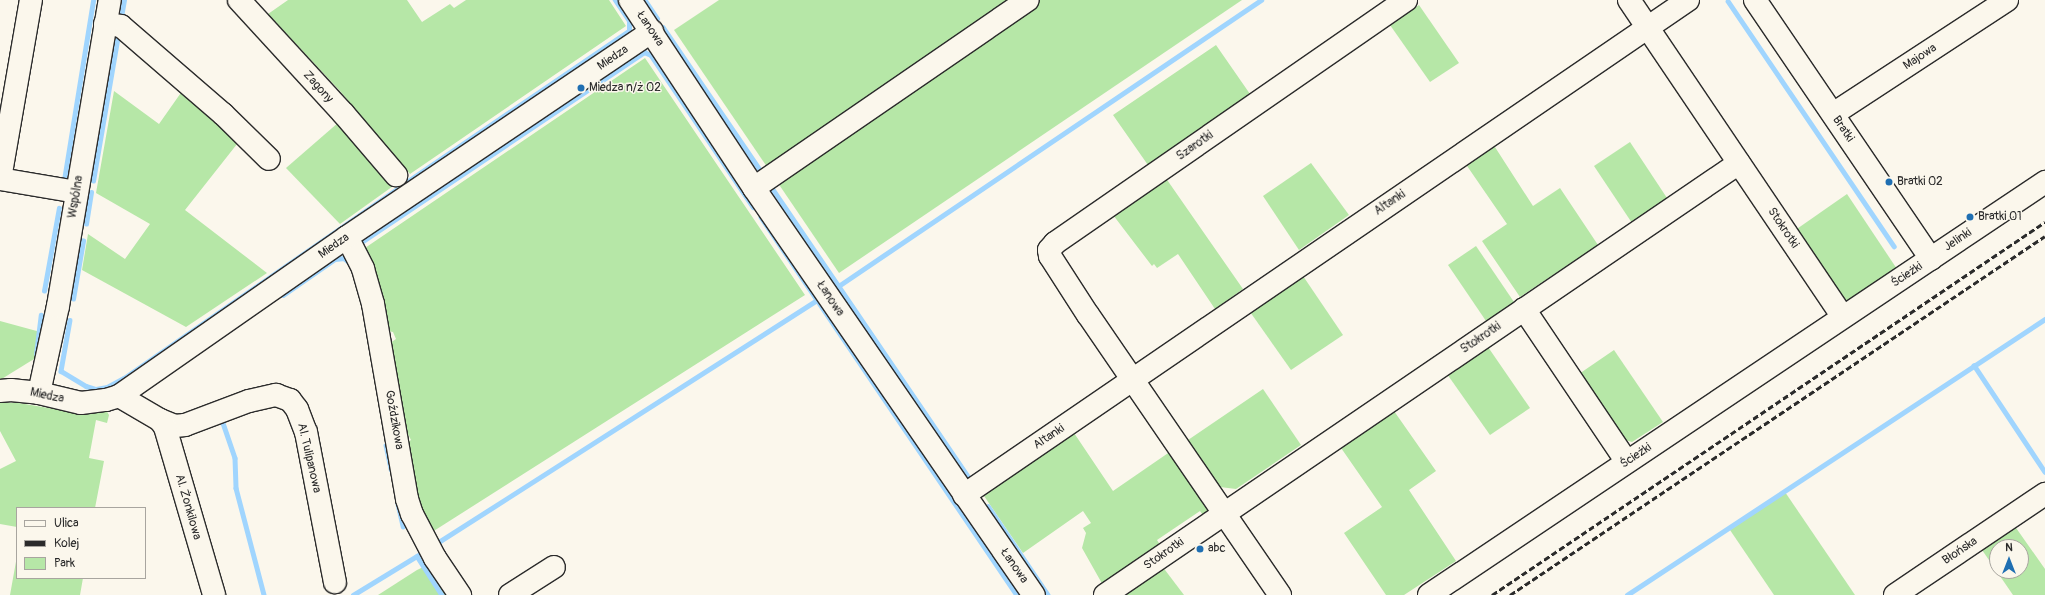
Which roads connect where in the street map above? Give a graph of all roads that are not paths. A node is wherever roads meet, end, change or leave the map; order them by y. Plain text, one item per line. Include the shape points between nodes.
1 (31, 0) edge
2 (110, 0) edge
3 (239, 0) edge
4 (630, 0) edge
5 (1028, 0) edge
6 (1406, 0) edge
7 (1629, 0) edge
8 (1688, 0) edge
9 (1755, 0) edge
10 (2007, 0) edge
11 (105, 24) junction
12 (1648, 27) junction
13 (652, 31) junction
14 (1833, 114) junction
15 (269, 159) dead end
16 (1739, 163) junction
17 (396, 175) dead end
18 (0, 179) edge
19 (2045, 182) edge
20 (754, 188) junction
21 (77, 192) junction
22 (347, 237) junction
23 (1931, 259) junction
24 (1524, 309) junction
25 (1843, 317) junction
26 (1133, 380) junction
27 (0, 391) edge
28 (39, 393) junction
29 (119, 396) junction
30 (160, 420) junction
31 (1627, 462) junction
32 (2045, 494) edge
33 (964, 495) junction
34 (1223, 513) junction
35 (554, 567) dead end
36 (335, 582) dead end
37 (1275, 588) edge
38 (214, 595) edge
39 (460, 595) edge
40 (510, 595) edge
41 (1034, 595) edge
42 (1105, 595) edge
43 (1430, 595) edge
44 (1895, 595) edge

1 - 18 street
2 - 11 street, Wspólna
3 - 17 street, Zagony
4 - 13 street, Łanowa
5 - 20 street
6 - 26 street, Szarotki via 1055,242 1049,250 1050,256 1088,315
7 - 12 street
8 - 12 street, Altanki
9 - 14 street, Bratki
10 - 14 street, Majowa
11 - 15 street via 121,26 222,114
11 - 21 street, Wspólna
12 - 16 street, Stokrotki
12 - 26 street, Altanki
13 - 20 street, Łanowa
13 - 22 street, Miedza
14 - 23 street, Bratki
16 - 24 street, Stokrotki
16 - 25 street, Stokrotki
18 - 21 street
19 - 23 street, Jelinki
20 - 33 street, Łanowa
21 - 28 street, Wspólna via 58,306
22 - 29 street, Miedza
22 - 39 street, Goździkowa via 363,269 373,304 412,514
23 - 25 street, Ścieżki
24 - 31 street
24 - 34 street, Stokrotki
25 - 31 street, Ścieżki
26 - 33 street, Altanki
26 - 34 street
27 - 28 street, Miedza
28 - 29 street, Miedza via 81,403
29 - 30 street, Al. Tulipanowa
30 - 36 street, Al. Tulipanowa via 176,426 185,425 249,401 276,395 290,400 306,432
30 - 38 street, Al. Żonkilowa via 165,427
31 - 43 street, Ścieżki
32 - 44 street, Błońska
33 - 41 street, Łanowa
34 - 37 street
34 - 42 street, Stokrotki
35 - 40 street

